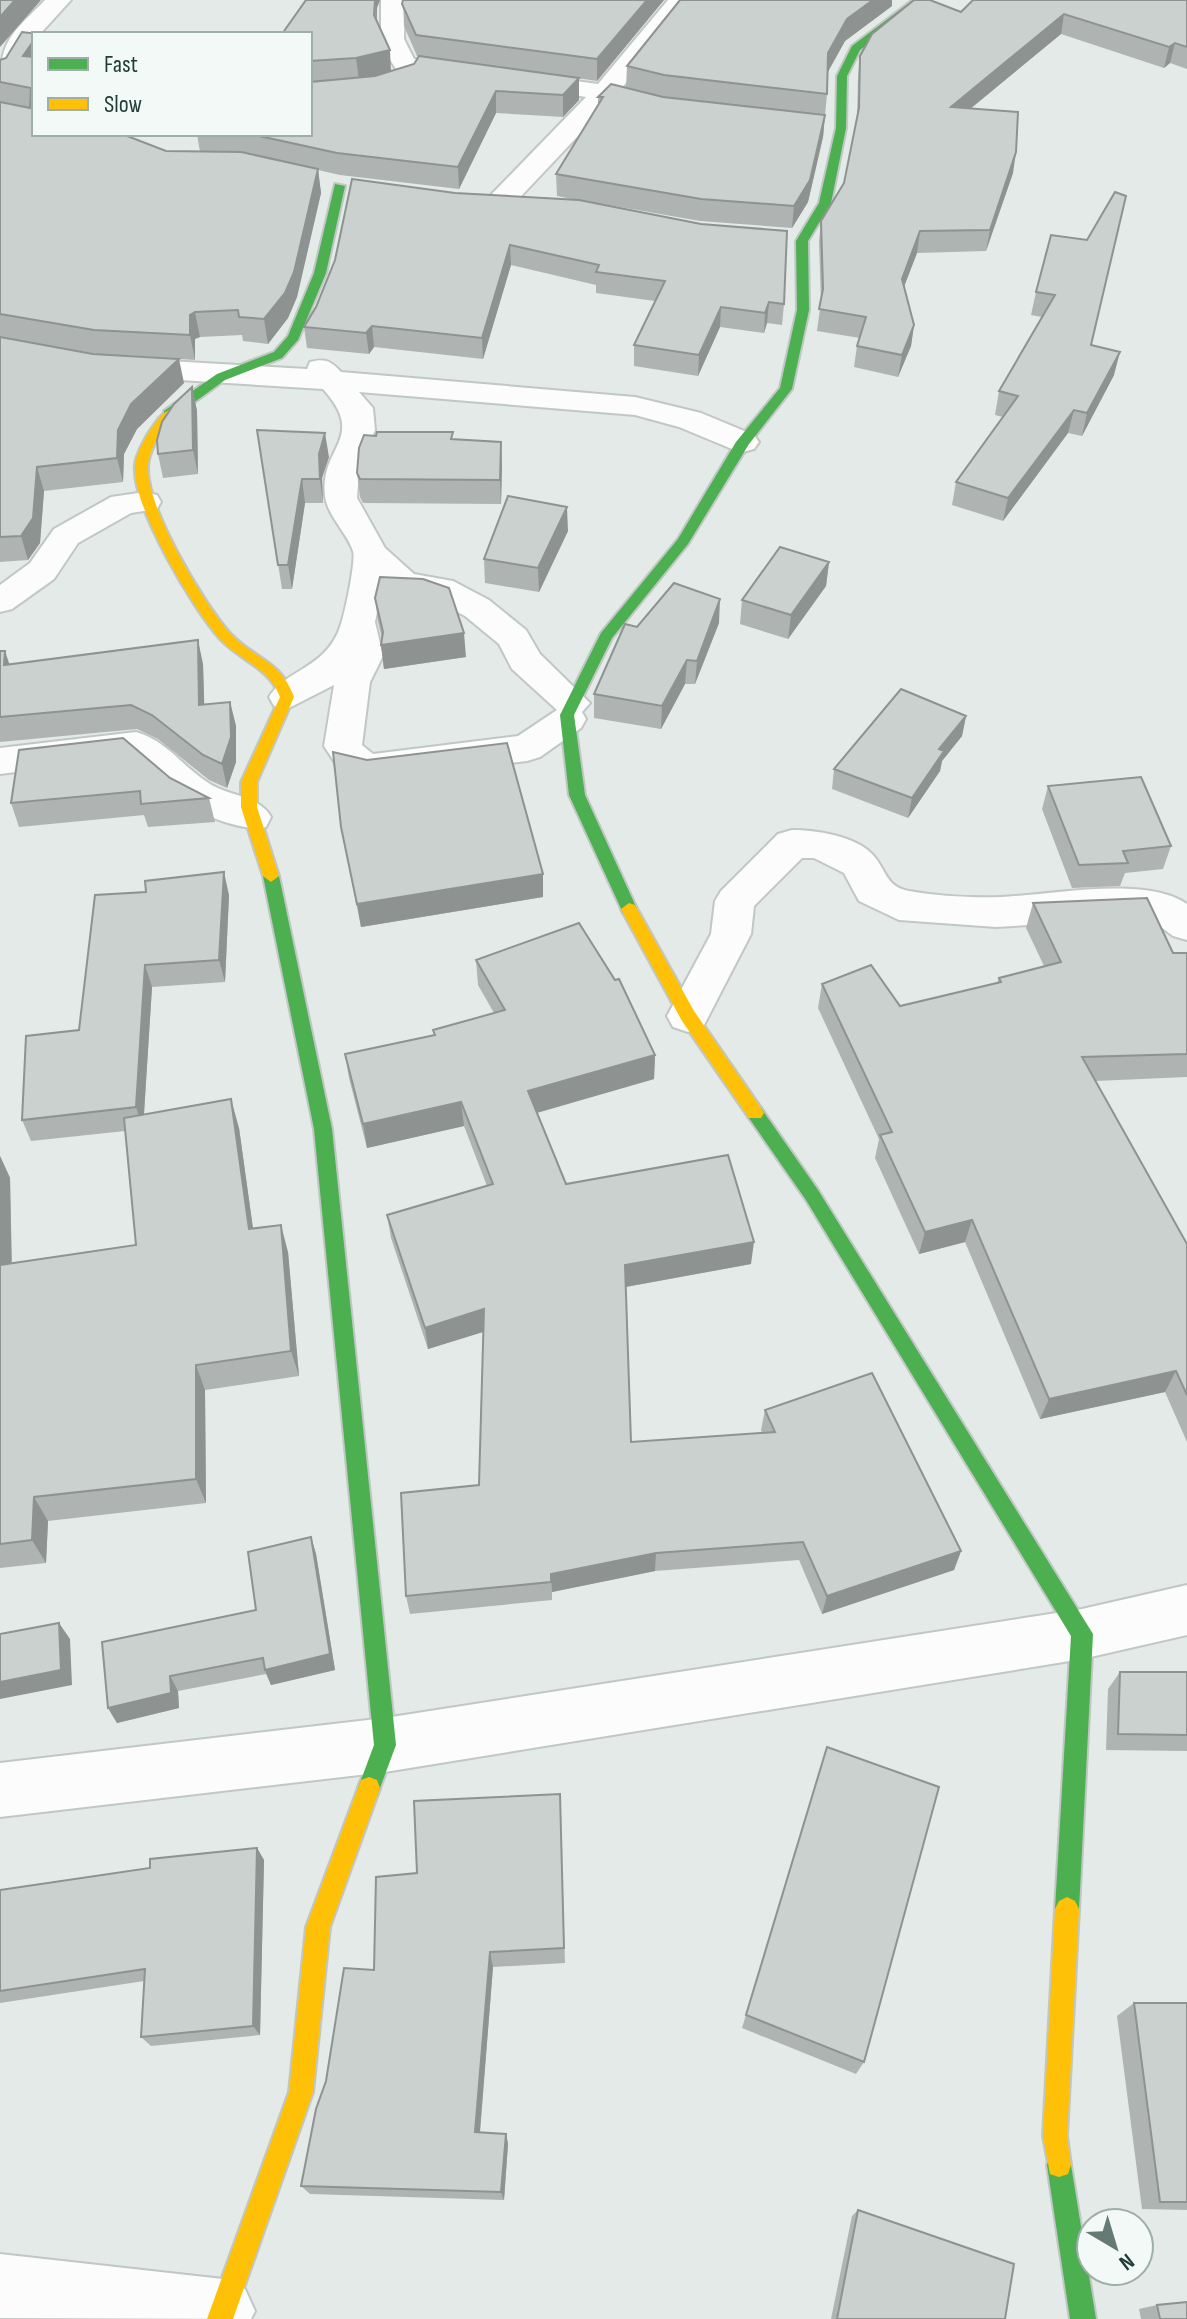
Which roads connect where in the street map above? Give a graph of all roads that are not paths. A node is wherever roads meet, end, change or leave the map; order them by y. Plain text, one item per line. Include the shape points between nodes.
1 (59, 0) edge
2 (393, 0) edge
3 (681, 0) edge
4 (919, 0) edge
5 (11, 35) edge
6 (408, 66) junction
7 (0, 75) edge
8 (385, 84) edge
9 (604, 93) junction
10 (692, 111) edge
11 (811, 125) edge
12 (841, 128) junction
13 (311, 181) edge
14 (339, 186) junction
15 (369, 190) edge
16 (539, 206) edge
17 (773, 239) edge
18 (802, 241) junction
19 (294, 335) junction
20 (0, 348) edge
21 (227, 373) junction
22 (331, 380) junction
23 (743, 442) junction
24 (145, 502) junction
25 (371, 554) junction
26 (0, 601) edge
27 (358, 622) junction
28 (287, 697) junction
29 (570, 711) junction
30 (0, 761) edge
31 (252, 817) junction
32 (1187, 925) edge
33 (688, 1016) junction
34 (1187, 1610) edge
35 (1082, 1634) junction
36 (385, 1745) junction
37 (0, 1790) edge
38 (0, 2286) edge
39 (222, 2315) edge
40 (1083, 2319) edge

1 - 5 street
2 - 6 street via 389,26 399,58
3 - 9 street
4 - 12 street via 856,48 842,76
5 - 7 street
6 - 8 street via 406,78
6 - 9 street
9 - 10 street
9 - 16 street via 485,204
11 - 12 street
12 - 18 street via 825,203
13 - 14 street
14 - 15 street
14 - 19 street via 320,278
17 - 18 street
18 - 23 street via 803,310 786,389
19 - 21 street via 282,353
19 - 22 street
20 - 21 street via 99,366
21 - 22 street
21 - 24 street via 181,402 158,429 139,471
22 - 23 street via 635,406 690,420
22 - 25 street via 357,408 359,430 343,471 341,498
23 - 29 street via 683,541 606,636
24 - 26 street via 123,504 66,536 42,571
24 - 28 street via 226,638 272,667 286,683
25 - 27 street
25 - 29 street via 404,583 441,589 477,608 514,638 525,661
27 - 28 street via 344,656 325,676
27 - 29 street via 365,656 352,682 343,746 352,760 370,767 527,748
28 - 31 street via 249,782
29 - 33 street via 577,795 624,899
30 - 31 street via 136,745 194,792
31 - 36 street via 275,889 323,1129
32 - 33 street via 1162,907 1129,904 996,912 899,905 873,891 858,863 819,844 792,844 735,901 731,934
33 - 35 street via 812,1195
34 - 35 street
35 - 36 street
35 - 40 street via 1055,2136
36 - 37 street
36 - 39 street via 318,1927 301,2092
38 - 39 street

